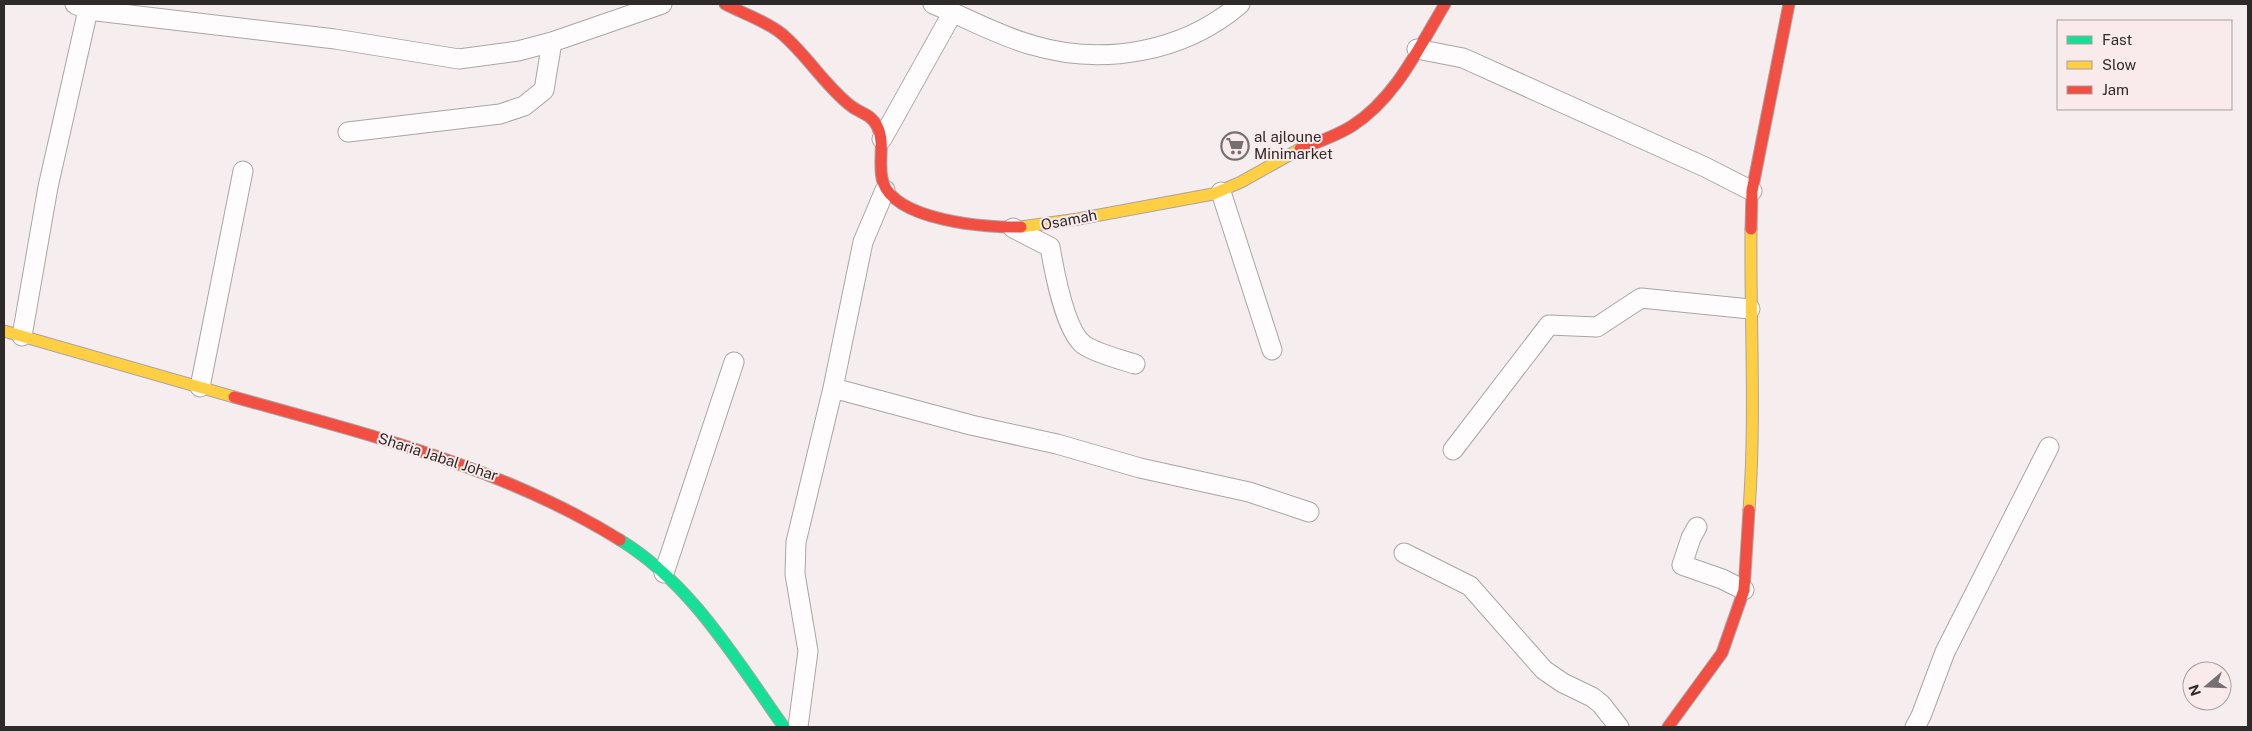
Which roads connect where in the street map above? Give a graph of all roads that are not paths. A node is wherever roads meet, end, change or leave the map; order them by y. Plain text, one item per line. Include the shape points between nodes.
1 (662, 4) edge
2 (728, 4) edge
3 (933, 4) edge
4 (1240, 4) edge
5 (1445, 4) edge
6 (1789, 4) edge
7 (81, 7) edge
8 (953, 12) junction
9 (552, 42) junction
10 (1417, 49) junction
11 (348, 132) dead end
12 (882, 138) junction
13 (243, 171) dead end
14 (885, 190) junction
15 (1752, 191) junction
16 (1221, 192) junction
17 (1013, 228) junction
18 (1750, 309) junction
19 (4, 331) edge
20 (22, 336) junction
21 (1272, 350) dead end
22 (734, 362) dead end
23 (1135, 364) dead end
24 (200, 387) junction
25 (833, 388) junction
26 (2049, 447) dead end
27 (1454, 450) dead end
28 (1309, 512) dead end
29 (1697, 527) dead end
30 (1404, 553) dead end
31 (664, 573) junction
32 (1744, 590) junction
33 (784, 727) edge
34 (798, 727) edge
35 (1619, 727) edge
36 (1668, 727) edge
37 (1914, 727) edge

1 - 9 street
2 - 12 street via 781,33 851,106 863,110 874,120
3 - 8 street
4 - 8 street via 1220,19 1181,39 1138,51 1107,55 1075,54 1031,45
5 - 10 street, Osamah
6 - 15 street
7 - 9 street via 335,39 459,59 518,51
7 - 20 street
8 - 12 street
9 - 11 street via 544,90 524,106 500,114
10 - 15 street via 1463,58
10 - 16 street, Osamah via 1389,92 1363,119 1331,139 1298,150
12 - 14 street via 879,167
13 - 24 street
14 - 17 street, Osamah via 902,204 941,219
14 - 25 street via 863,242
15 - 18 street
16 - 17 street, Osamah via 1056,224
16 - 21 street
17 - 23 street via 1050,247 1056,285 1068,319 1083,344
18 - 27 street via 1641,298 1597,327 1549,326
18 - 32 street via 1754,444
19 - 20 street, Sharia Jabal Johar
20 - 24 street, Sharia Jabal Johar
22 - 31 street
24 - 31 street, Sharia Jabal Johar via 430,452 501,478 565,508 610,534
25 - 28 street via 971,425 1058,444 1140,468 1249,492
25 - 34 street via 795,550 795,574 808,651
26 - 37 street via 1945,652
29 - 32 street via 1682,565
30 - 35 street via 1470,586 1544,670 1592,697
31 - 33 street, Sharia Jabal Johar via 690,598
32 - 36 street via 1722,654

